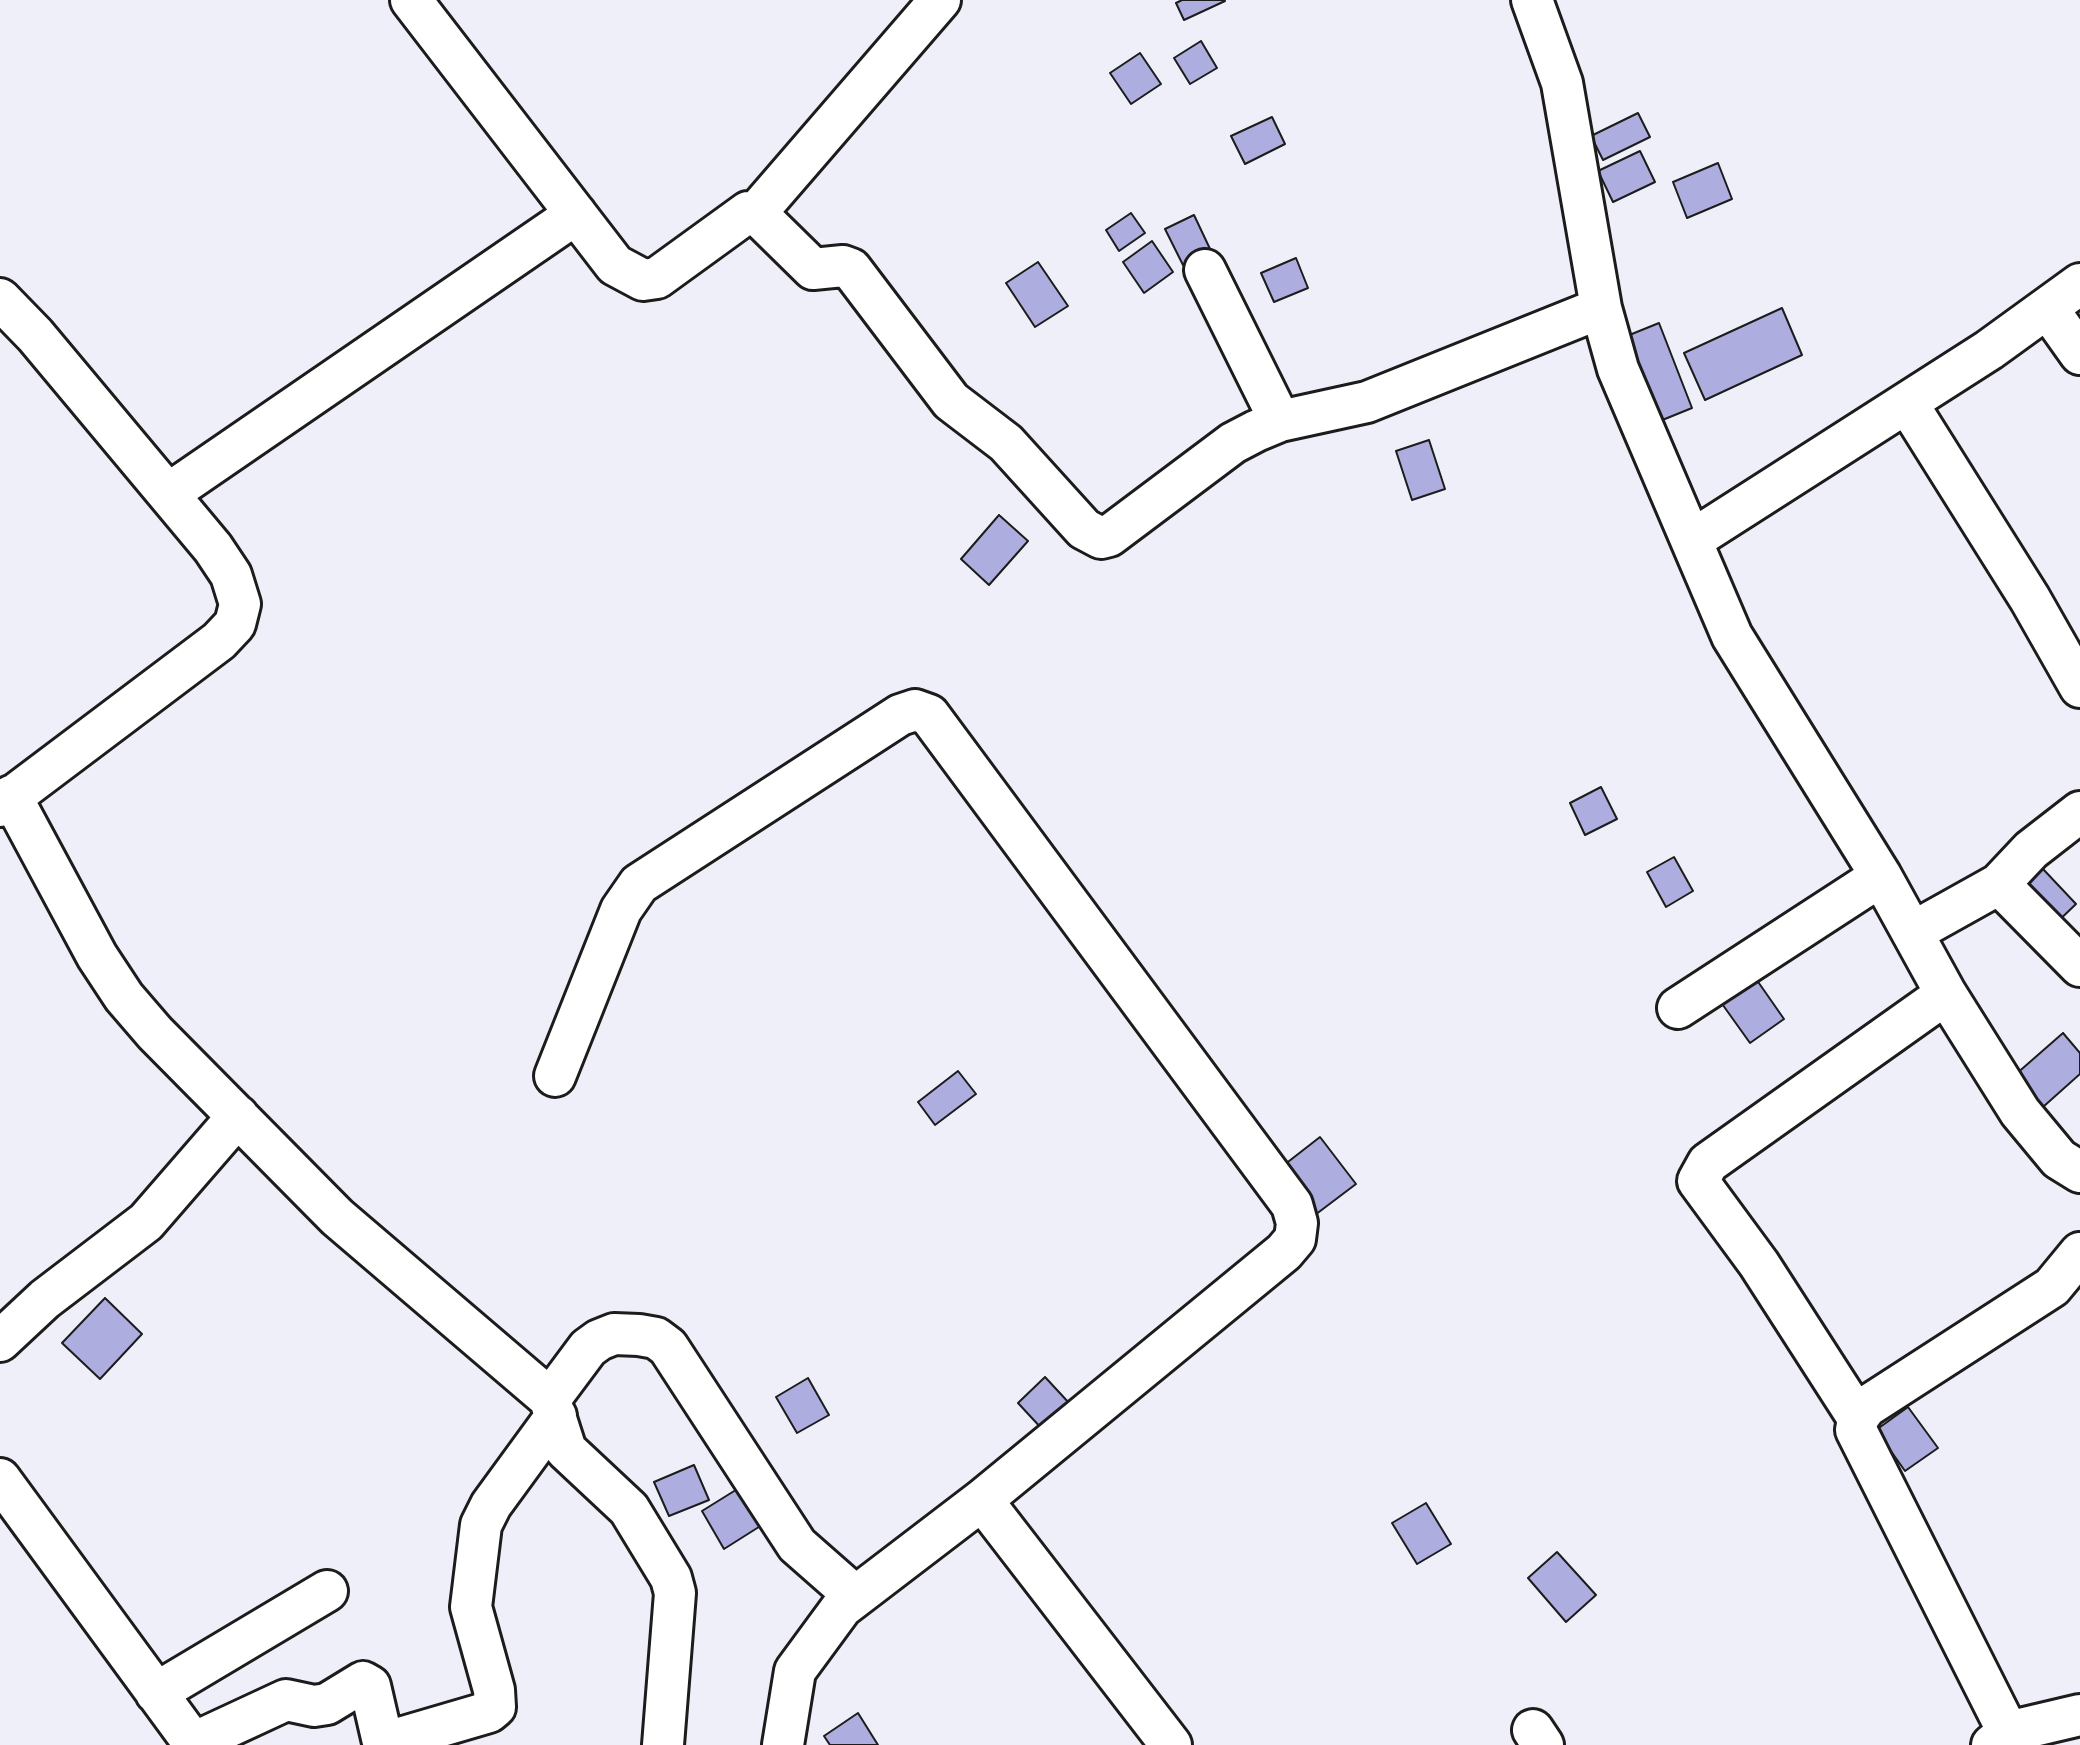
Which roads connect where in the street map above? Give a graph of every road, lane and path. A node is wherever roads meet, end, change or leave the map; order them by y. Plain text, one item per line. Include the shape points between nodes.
1 (411, 0) edge
2 (940, 0) edge
3 (1532, 0) edge
4 (756, 213) junction
5 (576, 214) junction
6 (1205, 270) dead end
7 (2080, 284) edge
8 (0, 299) edge
9 (1601, 308) junction
10 (2048, 309) junction
11 (2080, 354) edge
12 (1907, 403) junction
13 (1280, 421) junction
14 (168, 494) junction
15 (1692, 540) junction
16 (2080, 687) edge
17 (6, 801) edge
18 (2080, 812) edge
19 (1881, 876) junction
20 (1999, 884) junction
21 (1913, 932) junction
22 (2080, 966) edge
23 (1946, 994) junction
24 (1678, 1008) dead end
25 (555, 1076) dead end
26 (238, 1116) junction
27 (2080, 1172) edge
28 (2080, 1253) edge
29 (0, 1341) edge
30 (553, 1408) junction
31 (1858, 1418) junction
32 (0, 1479) edge
33 (982, 1500) junction
34 (327, 1591) dead end
35 (855, 1596) junction
36 (156, 1693) junction
37 (2080, 1715) edge
38 (2000, 1738) edge
39 (663, 1745) edge
40 (783, 1745) edge
41 (1171, 1745) edge

1 - 5 street
2 - 4 street
3 - 9 street via 1562,83
4 - 5 street via 748,212 657,278 643,280 615,265
4 - 13 street via 813,269 851,269 951,401 1006,443 1092,535 1109,536 1233,443
5 - 14 street
6 - 13 street
7 - 10 street
8 - 14 street
9 - 13 street via 1367,402
9 - 15 street via 1618,369
10 - 11 street
10 - 12 street
12 - 15 street
12 - 16 street
14 - 17 street via 231,575 240,604 235,624
15 - 19 street via 1732,636
17 - 26 street via 124,997
18 - 20 street via 2031,850
19 - 21 street
19 - 24 street
20 - 21 street
20 - 22 street
21 - 23 street
23 - 27 street via 2038,1138
23 - 31 street via 1708,1163 1698,1181 1759,1264
25 - 33 street via 621,910 639,884 900,715 915,710 929,715 1292,1205 1297,1223 1295,1239 1284,1252
26 - 29 street via 146,1222 45,1299
26 - 30 street via 376,1254
28 - 31 street via 2052,1287 1866,1407
30 - 35 street via 588,1348 599,1340 614,1334 656,1338 680,1362 797,1545
30 - 36 street via 481,1525 470,1594 496,1700 489,1712 386,1740 370,1686 363,1682 327,1704 286,1700 195,1740
30 - 39 street via 566,1450 629,1509 671,1578 675,1593
31 - 38 street via 1856,1430
32 - 36 street
33 - 35 street
33 - 41 street
34 - 36 street
35 - 40 street via 795,1671
37 - 38 street

